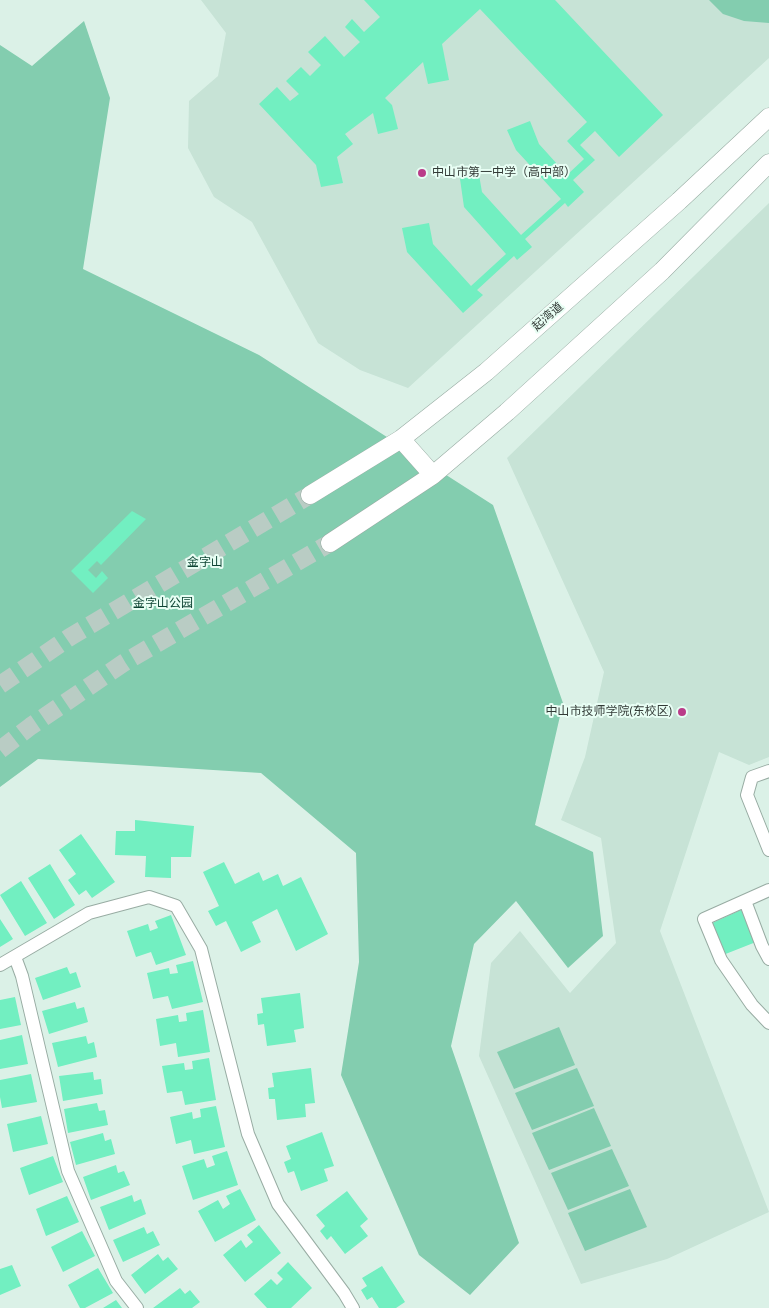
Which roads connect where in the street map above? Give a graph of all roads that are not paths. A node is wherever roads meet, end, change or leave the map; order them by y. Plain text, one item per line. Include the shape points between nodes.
1 (769, 117) edge
2 (769, 163) edge
3 (401, 439) junction
4 (433, 475) junction
5 (310, 495) tunnel mouth
6 (330, 543) tunnel mouth
7 (769, 771) edge
8 (769, 850) edge
9 (769, 890) edge
10 (745, 901) junction
11 (15, 957) junction
12 (769, 958) edge
13 (0, 965) edge
14 (769, 1023) edge
15 (137, 1308) edge
16 (353, 1308) edge

1 - 3 main road, 起湾道 via 486,372
2 - 4 main road via 662,272
3 - 4 main road
3 - 5 main road, 起湾道
4 - 6 main road
7 - 8 street via 752,777 747,795
9 - 10 street
10 - 12 street
10 - 14 street via 704,919 721,960 752,1005
11 - 13 street
11 - 15 street via 68,1171 116,1280
11 - 16 street via 89,913 149,896 176,906 201,949 248,1134 278,1204

